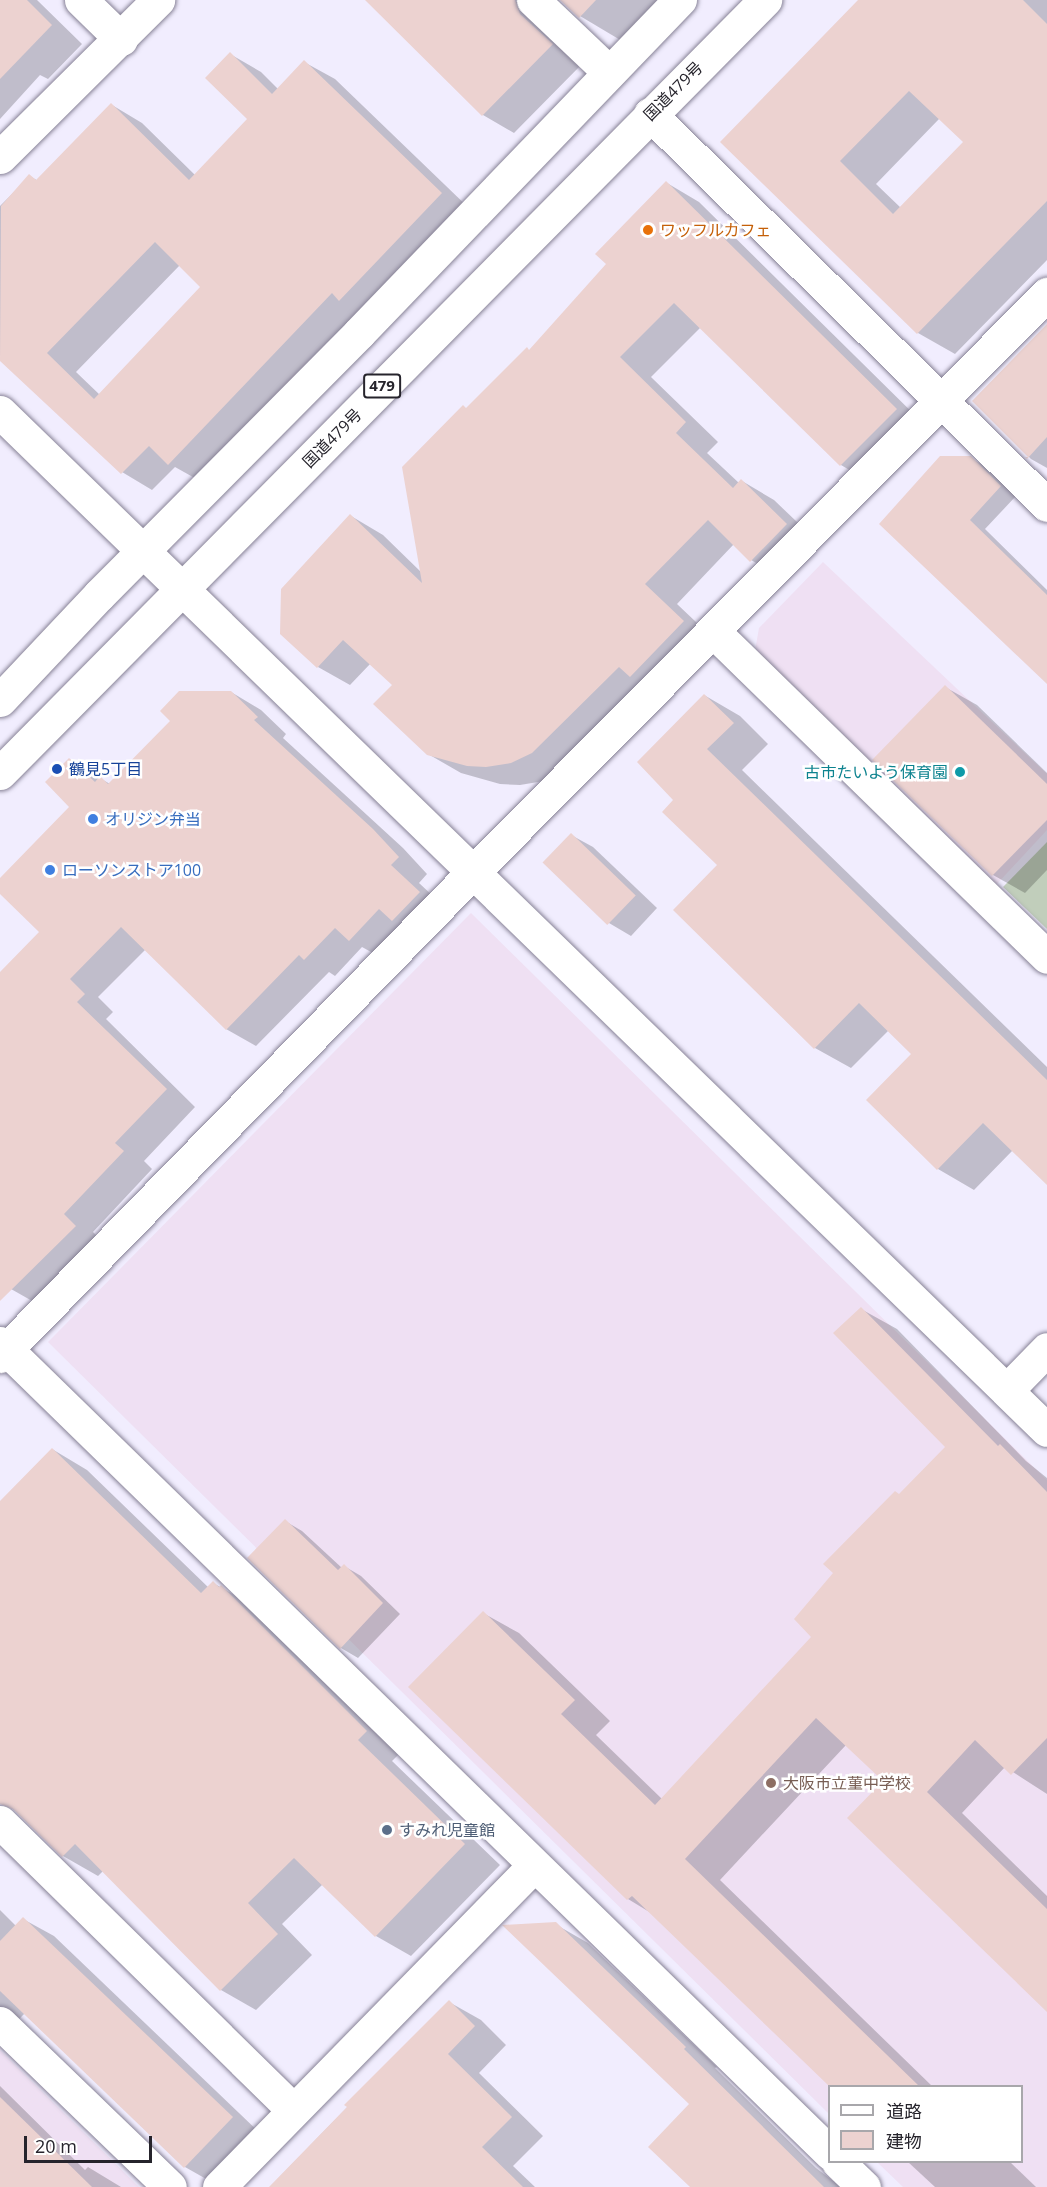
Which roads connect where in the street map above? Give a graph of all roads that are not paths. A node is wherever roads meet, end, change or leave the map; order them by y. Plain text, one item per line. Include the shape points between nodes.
1 (81, 0) edge
2 (158, 0) edge
3 (534, 0) edge
4 (681, 0) edge
5 (765, 0) edge
6 (121, 39) junction
7 (609, 72) junction
8 (650, 114) junction
9 (0, 158) edge
10 (1047, 294) edge
11 (940, 402) junction
12 (0, 412) edge
13 (1047, 505) edge
14 (142, 551) junction
15 (183, 589) junction
16 (714, 632) junction
17 (0, 700) edge
18 (0, 773) edge
19 (473, 872) junction
20 (1047, 957) edge
21 (2, 1349) edge
22 (1047, 1349) edge
23 (1007, 1390) junction
24 (1047, 1430) edge
25 (0, 1822) edge
26 (533, 1866) junction
27 (0, 2023) edge
28 (293, 2110) junction
29 (828, 2151) edge
30 (839, 2163) edge
31 (170, 2187) edge
32 (219, 2187) edge
33 (864, 2187) edge

1 - 6 main road
2 - 6 main road
3 - 7 main road
4 - 7 main road
5 - 8 main road, 国道479号 / 479
6 - 9 main road
7 - 14 main road via 359,333
8 - 11 main road
8 - 15 main road, 国道479号 / 479
10 - 11 main road
11 - 13 main road
11 - 16 main road
12 - 14 main road
14 - 15 main road
14 - 17 main road
15 - 18 main road, 国道479号 / 479
15 - 19 main road
16 - 19 main road
16 - 20 main road
19 - 21 main road
19 - 23 main road
21 - 26 main road
22 - 23 main road
23 - 24 main road
25 - 28 main road
26 - 28 main road
26 - 29 main road
27 - 31 main road
28 - 32 main road
30 - 33 main road

